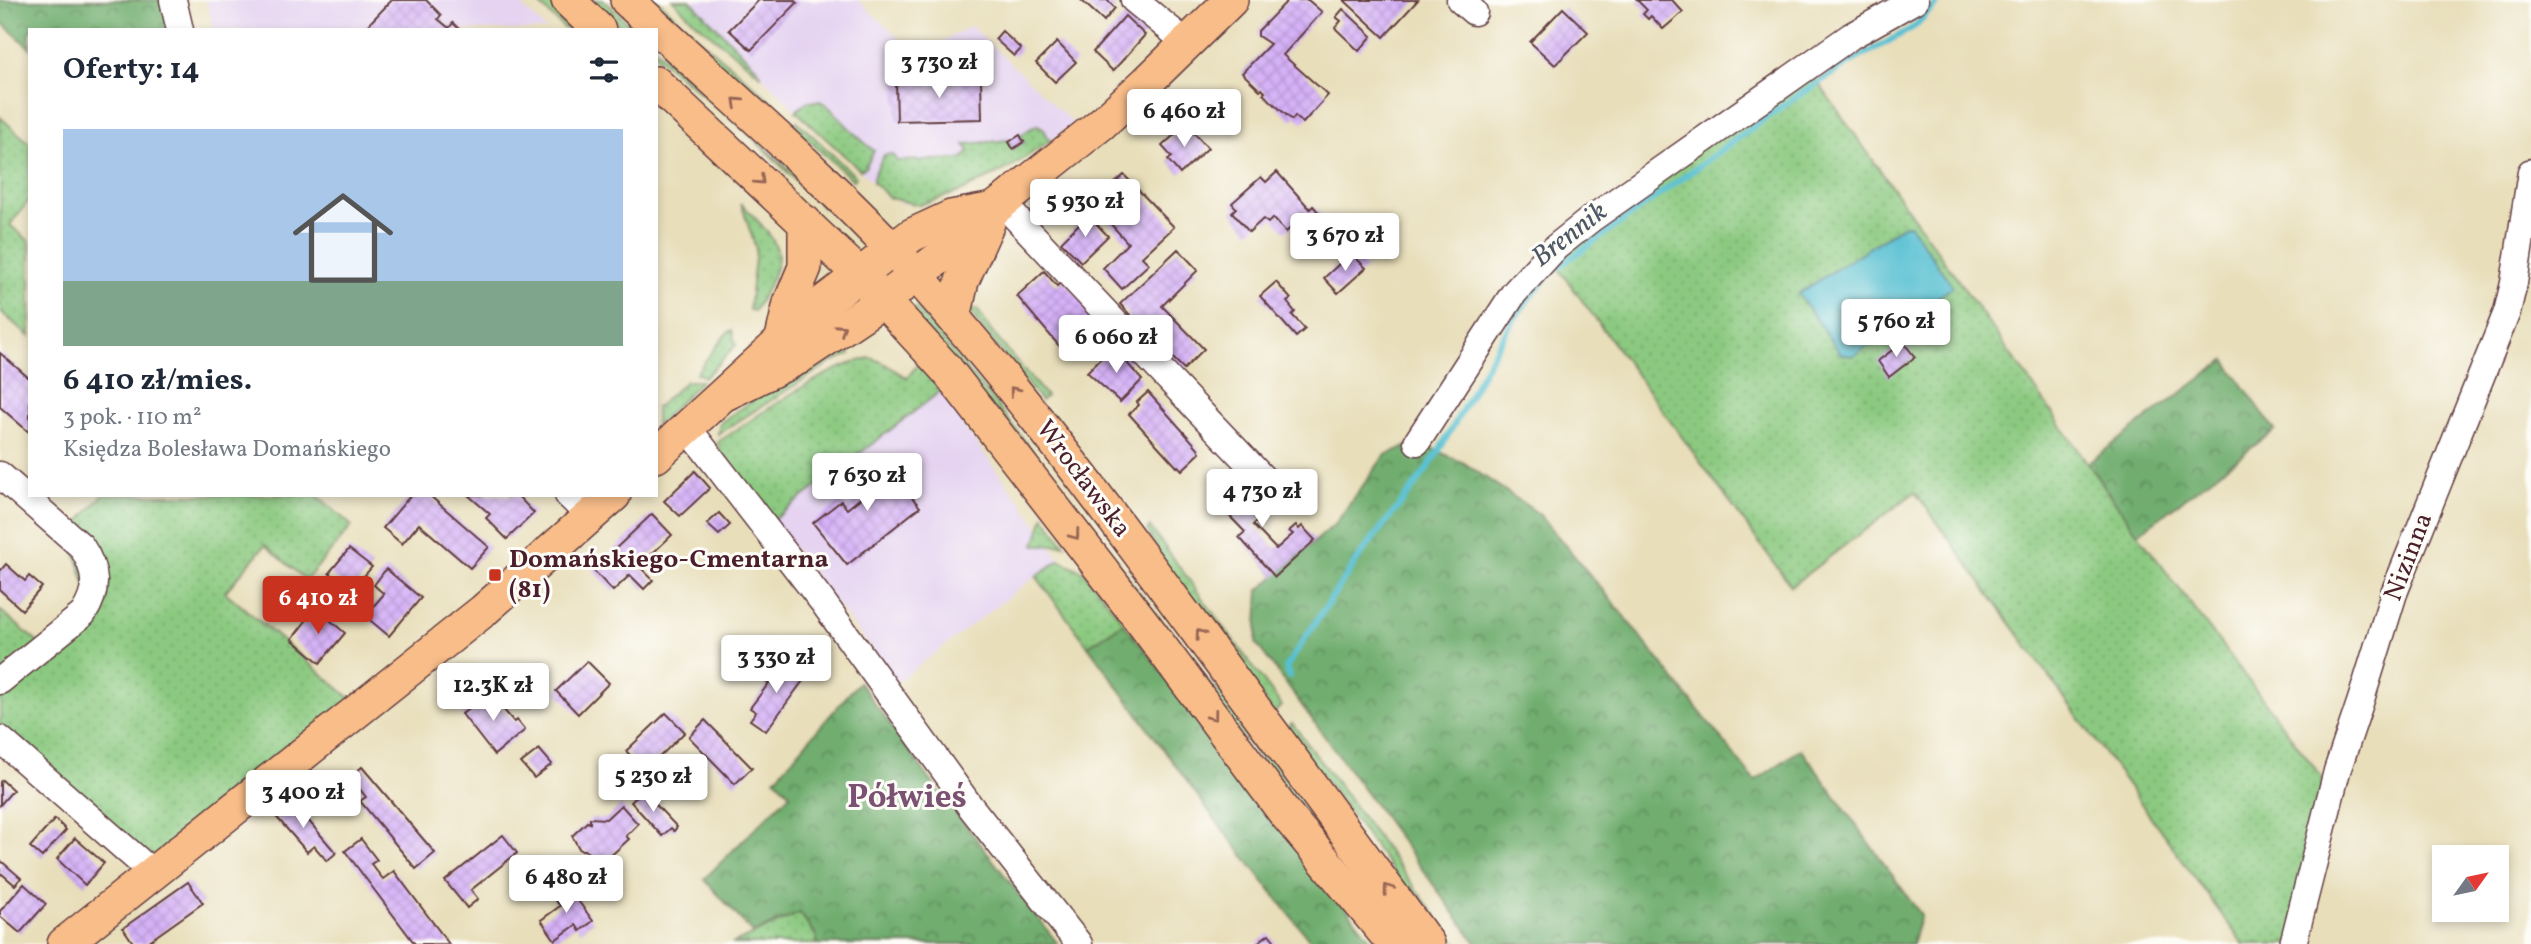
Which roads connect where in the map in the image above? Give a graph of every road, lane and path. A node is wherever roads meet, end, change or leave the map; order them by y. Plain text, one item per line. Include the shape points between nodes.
1 (173, 0) edge
2 (568, 0) edge
3 (627, 0) edge
4 (1134, 0) edge
5 (1230, 0) edge
6 (1915, 0) edge
7 (180, 28) edge
8 (597, 28) edge
9 (657, 28) edge
10 (658, 29) edge
11 (1188, 44) junction
12 (658, 85) edge
13 (2531, 172) edge
14 (998, 206) junction
15 (805, 222) junction
16 (894, 251) junction
17 (916, 275) junction
18 (861, 276) junction
19 (884, 300) junction
20 (954, 318) junction
21 (782, 338) junction
22 (727, 393) junction
23 (687, 427) junction
24 (1417, 442) dead end
25 (658, 454) edge
26 (0, 475) edge
27 (1273, 489) dead end
28 (591, 502) edge
29 (0, 681) edge
30 (0, 739) edge
31 (153, 873) junction
32 (64, 944) edge
33 (1079, 944) edge
34 (1394, 944) edge
35 (1428, 944) edge
36 (2293, 944) edge

1 - 7 street
2 - 8 main road
9 -> 3 main road, Wrocławska
4 - 11 street
5 - 11 main road
6 - 24 street via 1851,36 1556,247 1514,293
16 -> 10 main road, Wrocławska
11 - 14 main road via 1101,124
12 -> 15 main road, Wrocławska
13 - 36 street, Nizinna via 2507,312 2392,598 2337,771
14 - 16 main road via 938,223
14 - 17 main road
14 - 20 main road via 962,281
14 - 27 street
15 - 18 main road, Wrocławska
15 - 21 main road via 805,267
16 - 17 main road, Wrocławska
16 - 18 main road
17 - 19 main road
17 - 20 main road, Wrocławska
18 - 19 main road, Wrocławska
18 - 21 main road
22 -> 19 main road via 798,358
19 -> 34 main road, Wrocławska via 947,370 1284,812
35 -> 20 main road, Wrocławska via 1160,580
21 - 22 main road
22 - 23 main road
23 - 25 main road
23 - 33 street
26 - 29 street via 81,546 96,580 92,602 83,614
28 - 31 main road via 483,611
30 - 31 street
31 - 32 main road

